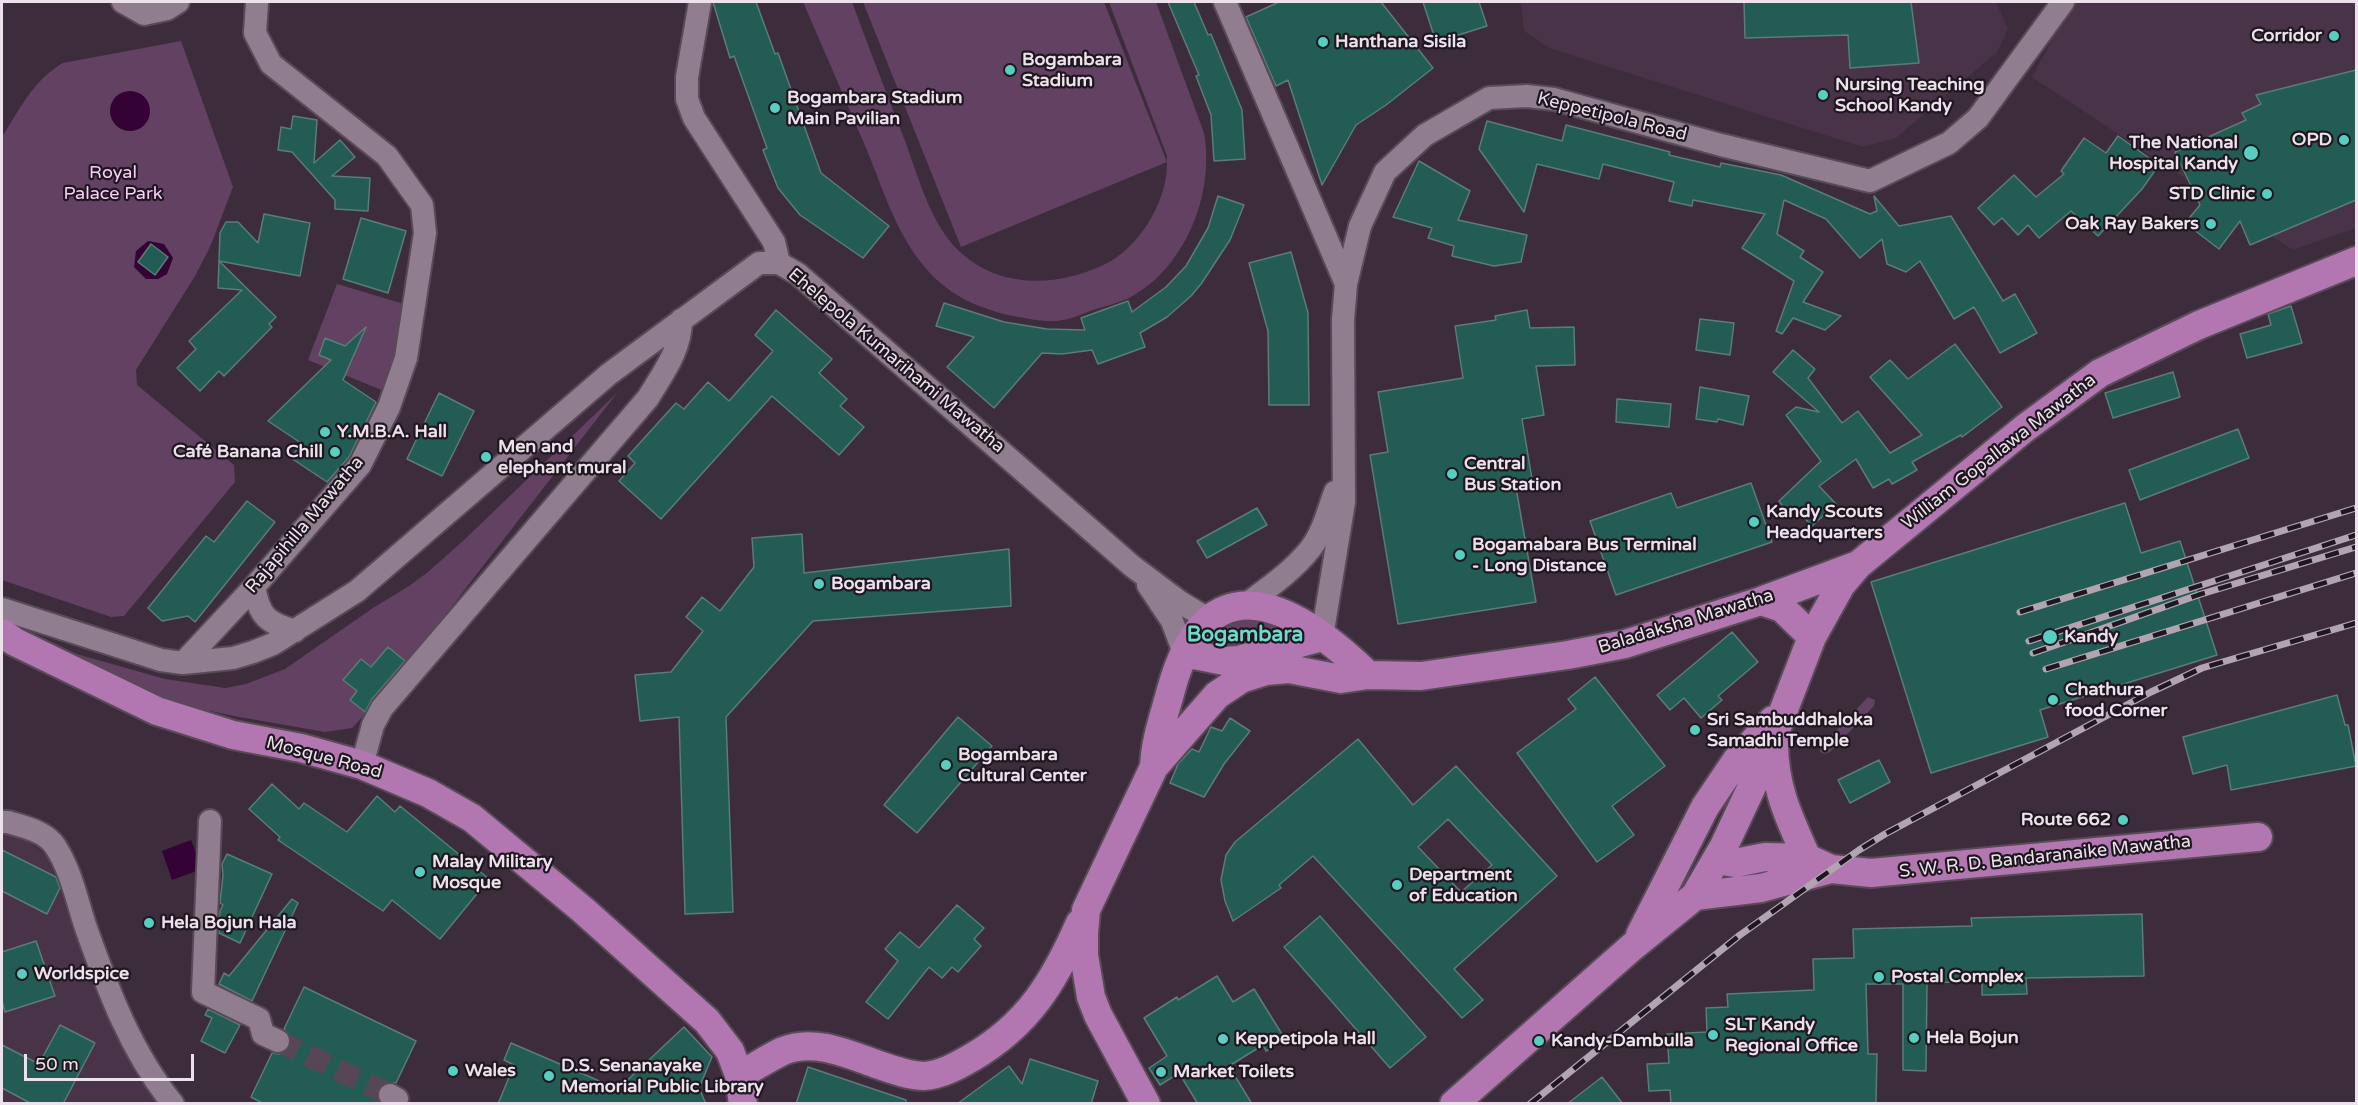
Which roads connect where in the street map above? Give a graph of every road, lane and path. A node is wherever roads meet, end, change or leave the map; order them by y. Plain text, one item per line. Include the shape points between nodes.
1 (123, 2) edge
2 (178, 2) edge
3 (257, 2) edge
4 (700, 2) edge
5 (1225, 2) edge
6 (2063, 2) edge
7 (2356, 261) edge
8 (779, 263) junction
9 (1346, 284) junction
10 (681, 320) junction
11 (1344, 465) junction
12 (1858, 565) junction
13 (1132, 566) junction
14 (254, 587) junction
15 (1761, 601) junction
16 (1245, 605) junction
17 (2, 609) edge
18 (1208, 619) junction
19 (295, 631) junction
20 (2, 633) edge
21 (1322, 637) junction
22 (1812, 637) junction
23 (1184, 653) junction
24 (183, 663) junction
25 (1368, 675) junction
26 (1785, 708) junction
27 (1774, 735) junction
28 (362, 765) junction
29 (1154, 767) junction
30 (210, 821) dead end
31 (2, 822) edge
32 (2258, 837) dead end
33 (1716, 860) junction
34 (1819, 864) junction
35 (1695, 896) junction
36 (1086, 910) junction
37 (1632, 948) junction
38 (278, 1041) tunnel mouth
39 (739, 1075) junction
40 (173, 1104) edge
41 (743, 1104) edge
42 (1146, 1104) edge
43 (1454, 1104) edge

1 - 2 street via 144,14
3 - 14 street, Rajapihilla Mawatha via 255,33 272,64 387,156 423,205 425,233 406,358 389,407 360,465
4 - 8 street, Ehelepola Kumarihami Mawatha via 687,76 687,99 694,118 774,242
5 - 9 street
6 - 9 street, Keppetipola Road via 1978,117 1949,143 1870,181 1554,99 1489,98 1425,135 1385,172 1360,226
7 - 12 main road, William Gopallawa Mawatha via 2199,325 2100,373 2025,428
8 - 10 street via 759,263
8 - 13 street, Ehelepola Kumarihami Mawatha via 798,274
9 - 11 street, Keppetipola Road
10 - 19 street via 609,374 357,591
10 - 28 street via 677,349 648,398 382,708
11 - 16 street, Keppetipola Road via 1312,547 1290,571
11 - 21 street, Keppetipola Road via 1344,502
12 - 15 main road, Baladaksha Mawatha
12 - 22 main road, William Gopallawa Mawatha via 1841,585
13 - 18 street, Ehelepola Kumarihami Mawatha
13 - 23 street via 1165,609
14 - 19 street via 258,610 273,624
14 - 24 street, Rajapihilla Mawatha
15 - 22 main road via 1782,608
15 - 25 main road, Baladaksha Mawatha via 1625,644 1568,655 1421,676
16 - 18 main road via 1217,612
16 - 21 main road via 1278,610
17 - 24 street via 161,660
18 - 23 main road
19 - 24 street via 273,644 233,658
20 - 28 main road, Mosque Road via 157,711 233,735
21 - 23 main road via 1238,660
21 - 25 main road
22 - 26 main road, William Gopallawa Mawatha
23 - 29 main road via 1155,748
25 - 29 main road, Baladaksha Mawatha via 1341,679 1279,669 1254,674 1212,699
26 - 27 main road, William Gopallawa Mawatha
26 - 37 main road via 1736,761 1705,807
27 - 33 main road, William Gopallawa Mawatha
27 - 34 main road, William Gopallawa Mawatha via 1774,765 1782,801
28 - 39 main road, Mosque Road via 428,793 472,818 707,1021 730,1051
29 - 36 main road
30 - 38 street via 203,992 259,1019 263,1034
31 - 40 street via 44,835 55,846 117,1011 143,1060
32 - 34 main road, S. W. R. D. Bandaranaike Mawatha via 1892,872 1851,873
33 - 34 main road, S. W. R. D. Bandaranaike Mawatha via 1735,863 1765,856
33 - 35 main road, William Gopallawa Mawatha
34 - 35 main road via 1761,888
35 - 37 main road
36 - 39 main road via 1054,978 1024,1018 960,1065 925,1076 834,1049 808,1047 784,1051
36 - 42 main road via 1084,955 1091,997
37 - 43 main road
39 - 41 main road, Mosque Road

